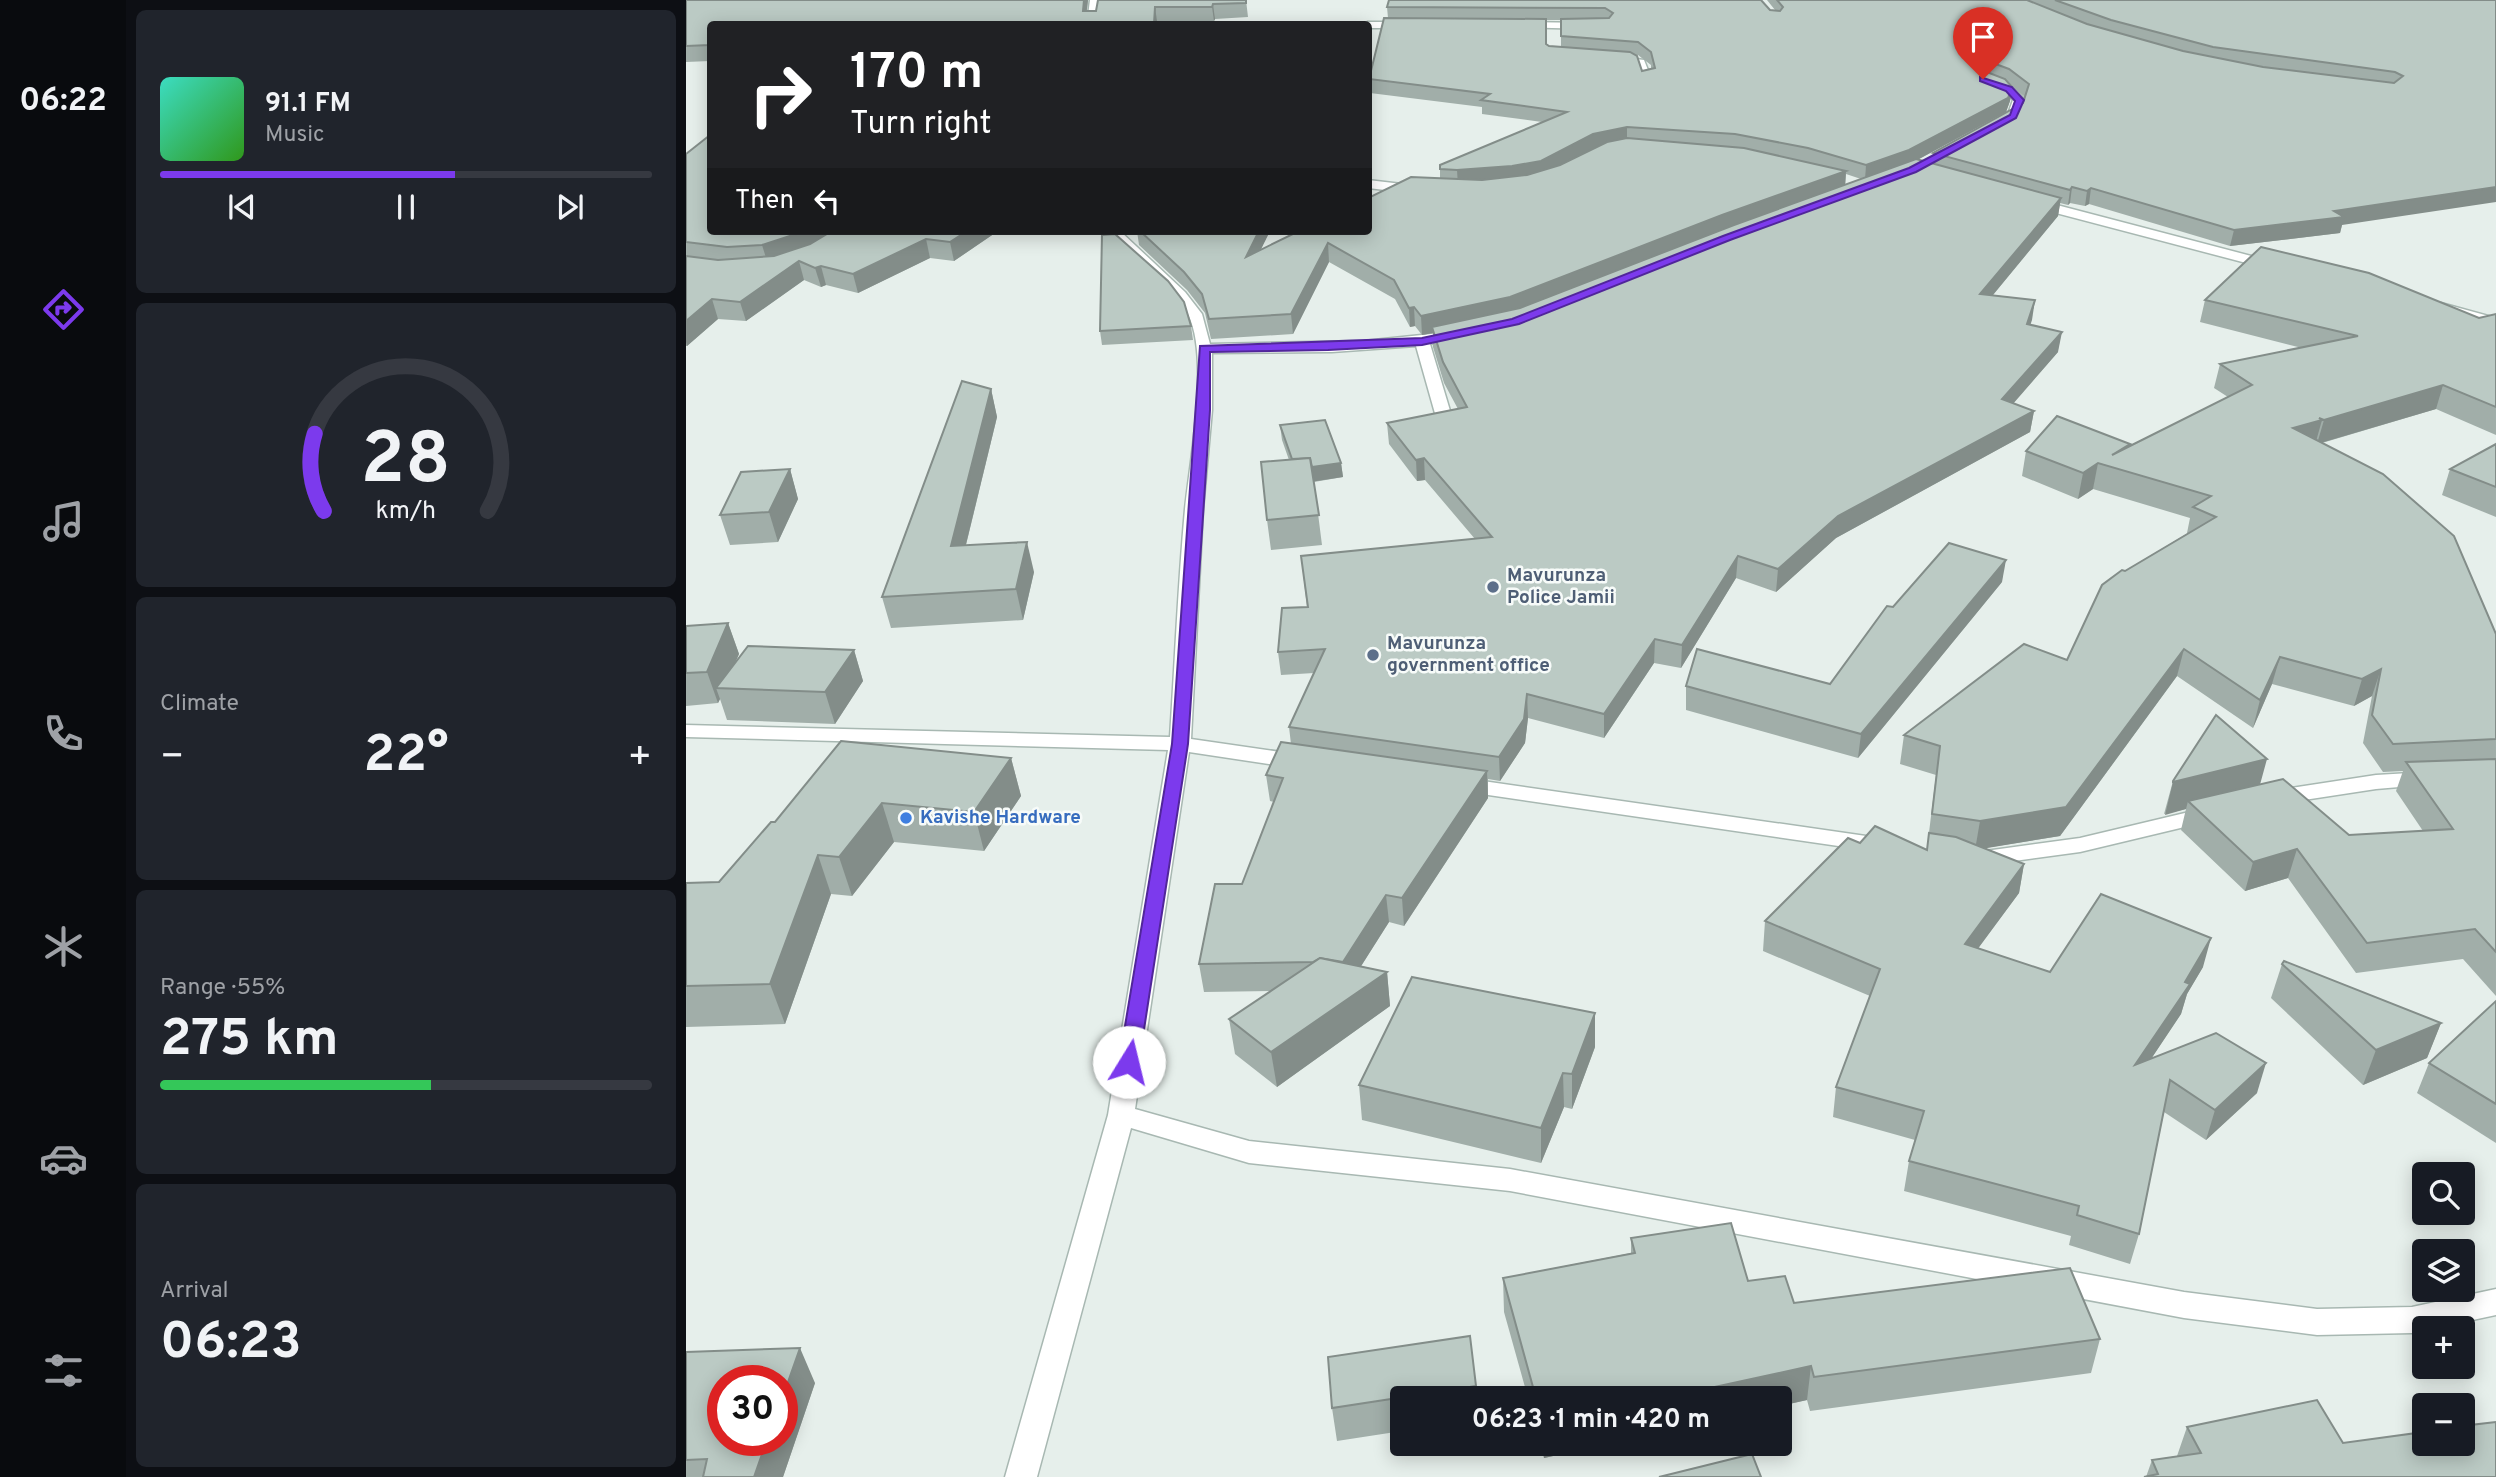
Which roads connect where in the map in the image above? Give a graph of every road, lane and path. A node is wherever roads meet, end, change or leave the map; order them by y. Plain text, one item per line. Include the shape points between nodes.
1 (1095, 0) edge
2 (1092, 21) edge
3 (1372, 25) edge
4 (1421, 25) edge
5 (1500, 25) edge
6 (1605, 26) edge
7 (1593, 58) edge
8 (1983, 79) edge
9 (1647, 80) edge
10 (1992, 130) edge
11 (1372, 169) edge
12 (1372, 185) edge
13 (1414, 190) junction
14 (1436, 191) edge
15 (2025, 201) edge
16 (1116, 235) edge
17 (2288, 270) edge
18 (2429, 304) edge
19 (2496, 322) edge
20 (1479, 332) edge
21 (1422, 342) junction
22 (1204, 349) junction
23 (1446, 424) edge
24 (686, 731) edge
25 (1180, 744) junction
26 (1318, 764) edge
27 (2452, 778) edge
28 (1442, 782) edge
29 (2251, 803) edge
30 (2224, 810) edge
31 (1898, 848) edge
32 (1953, 856) edge
33 (1121, 1115) junction
34 (2496, 1302) edge
35 (1021, 1477) edge

1 - 2 street
3 - 4 street
5 - 6 street via 1553,31
7 - 9 street via 1640,62
8 - 10 street via 2009,89 2019,100 2013,116
11 - 13 street
12 - 13 street
13 - 14 street
15 - 17 street
16 - 22 street via 1195,314
18 - 19 street
20 - 21 street
21 - 22 street
21 - 23 street
22 - 25 street
24 - 25 street
25 - 26 street
25 - 33 street
27 - 29 street via 2375,782
28 - 31 street
30 - 32 street via 2080,845 1981,860
33 - 34 street via 1249,1152 1510,1180 2184,1305 2317,1322 2412,1320
33 - 35 street

